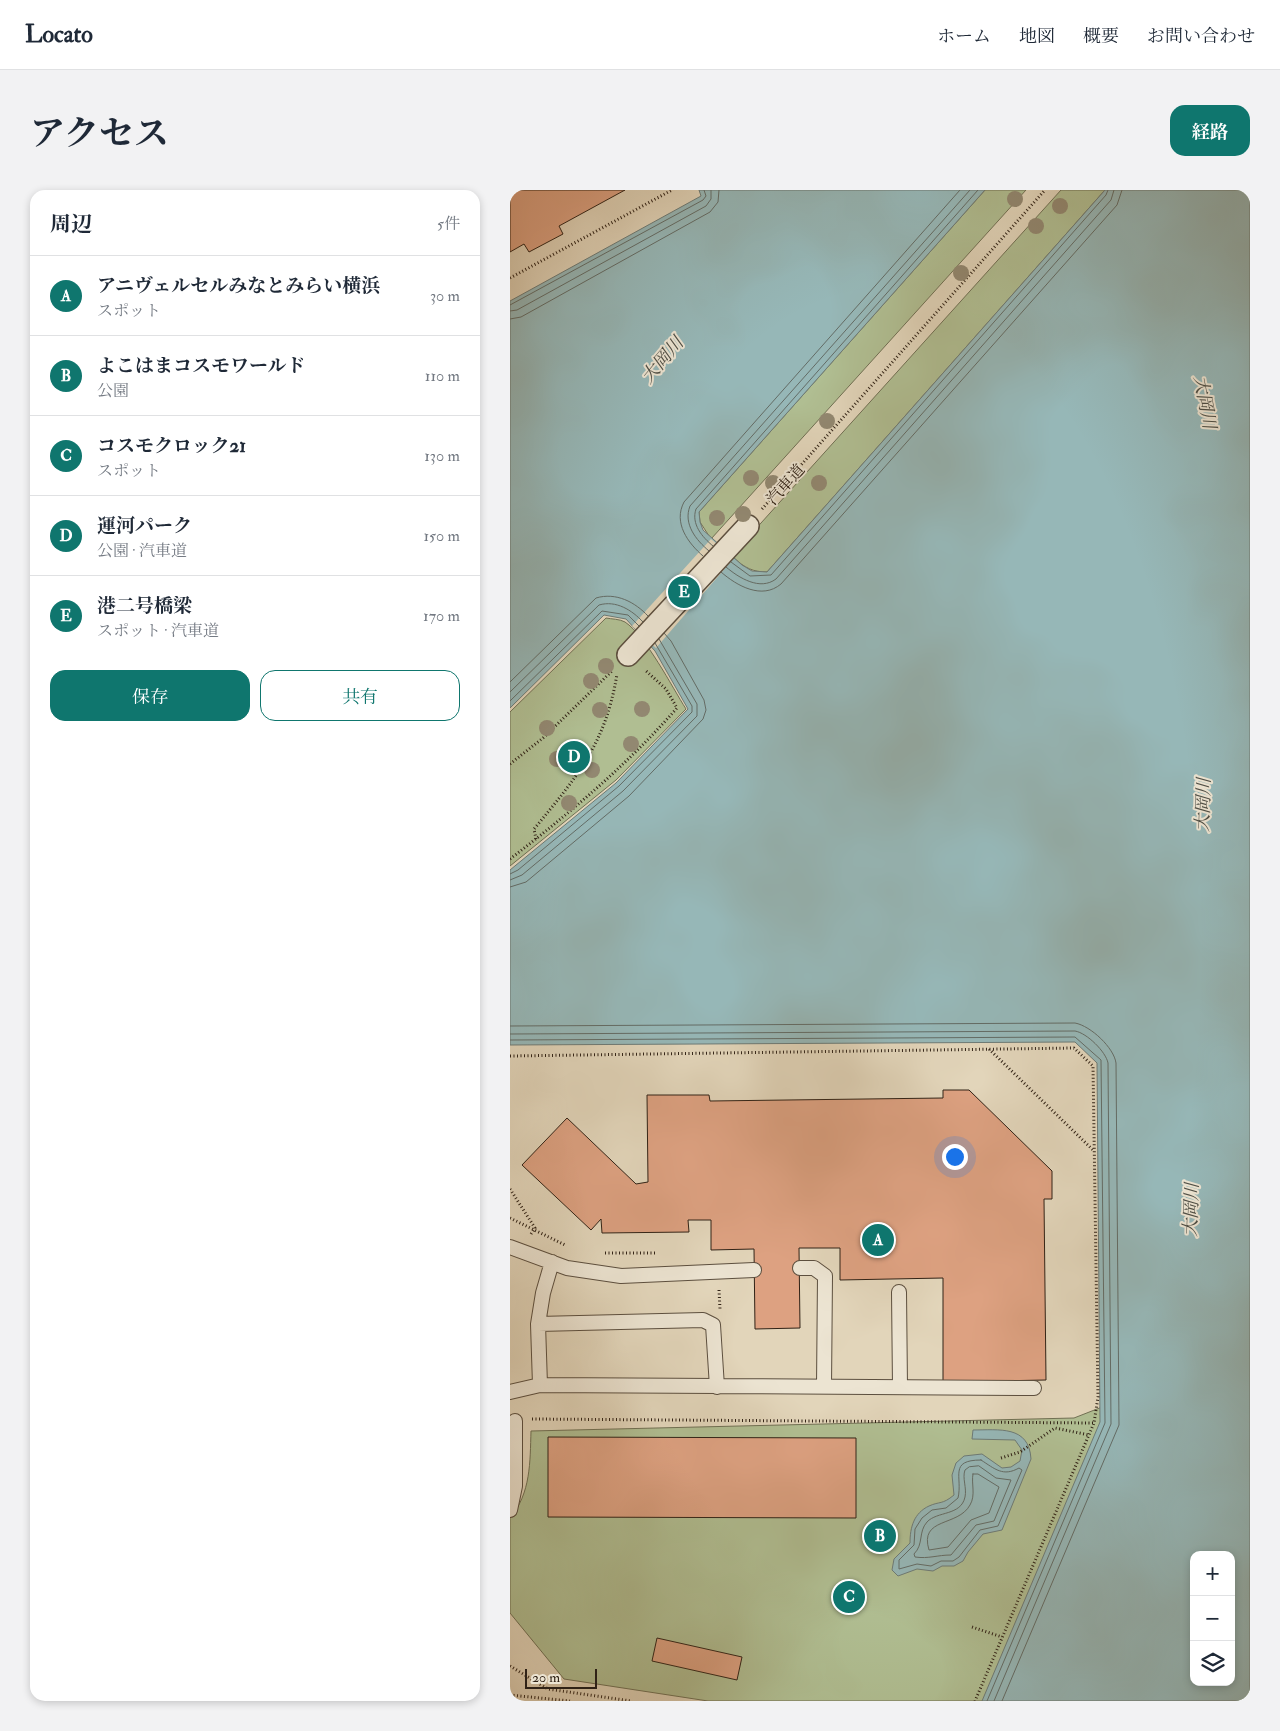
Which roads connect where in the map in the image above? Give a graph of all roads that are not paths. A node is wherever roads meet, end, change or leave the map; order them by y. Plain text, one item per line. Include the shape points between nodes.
1 (748, 526) road end
2 (623, 660) road end
3 (510, 1246) edge
4 (552, 1262) junction
5 (800, 1268) dead end
6 (754, 1270) dead end
7 (899, 1292) dead end
8 (538, 1324) junction
9 (540, 1386) junction
10 (824, 1386) junction
11 (717, 1387) junction
12 (900, 1387) junction
13 (1034, 1388) dead end
14 (510, 1392) edge
15 (515, 1421) road end
16 (510, 1510) edge

1 - 2 street
3 - 4 lane
4 - 6 lane via 567,1268 621,1276
4 - 8 lane
5 - 10 lane via 814,1268 825,1276
7 - 12 lane
8 - 9 lane
8 - 11 lane via 703,1320 713,1325
9 - 11 lane
9 - 14 lane
10 - 11 lane
10 - 12 lane
12 - 13 lane
15 - 16 lane via 515,1486

